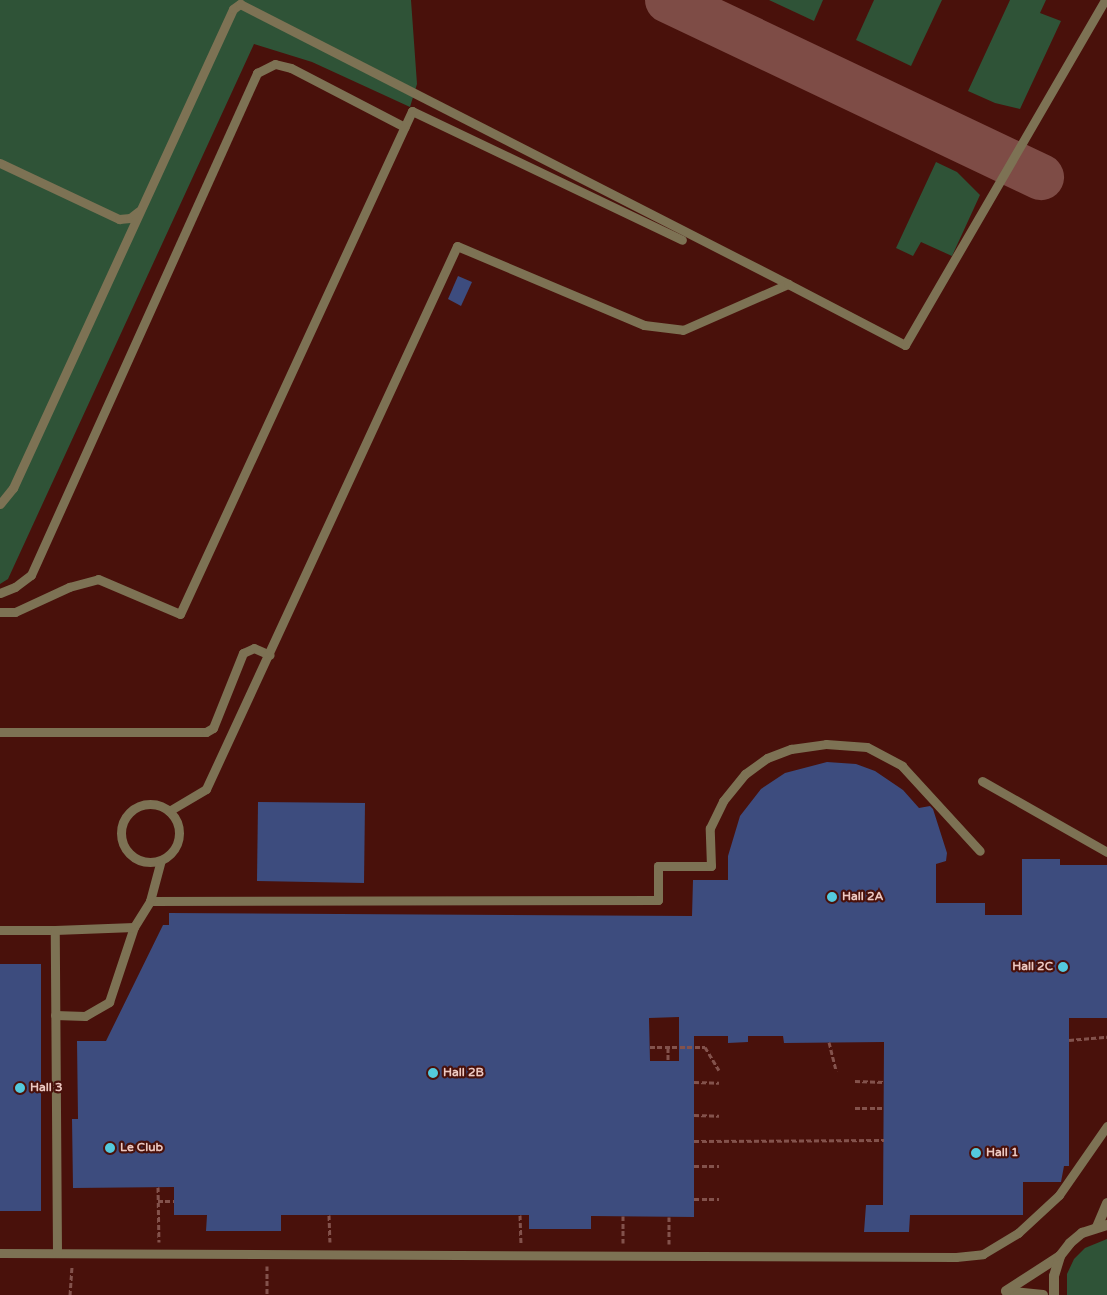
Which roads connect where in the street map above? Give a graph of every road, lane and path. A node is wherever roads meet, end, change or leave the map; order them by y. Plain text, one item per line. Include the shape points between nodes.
1 (1105, 0) edge
2 (405, 127) junction
3 (0, 163) edge
4 (140, 211) junction
5 (682, 240) dead end
6 (788, 284) junction
7 (0, 504) edge
8 (0, 593) edge
9 (0, 612) edge
10 (270, 656) junction
11 (0, 732) edge
12 (982, 781) dead end
13 (169, 812) junction
14 (980, 851) dead end
15 (1107, 852) edge
16 (161, 860) junction
17 (150, 900) junction
18 (134, 927) junction
19 (0, 930) edge
20 (55, 930) junction
21 (55, 1015) junction
22 (1107, 1037) edge
23 (1069, 1040) dead end
24 (829, 1042) dead end
25 (650, 1048) dead end
26 (668, 1048) junction
27 (668, 1061) dead end
28 (719, 1070) dead end
29 (836, 1070) dead end
30 (855, 1081) dead end
31 (694, 1082) dead end
32 (884, 1082) dead end
33 (719, 1083) dead end
34 (855, 1108) dead end
35 (884, 1108) dead end
36 (694, 1116) dead end
37 (719, 1116) dead end
38 (1107, 1126) edge
39 (694, 1140) dead end
40 (884, 1140) dead end
41 (694, 1166) dead end
42 (719, 1166) dead end
43 (158, 1187) dead end
44 (694, 1199) dead end
45 (719, 1199) dead end
46 (158, 1201) junction
47 (174, 1201) dead end
48 (1107, 1203) edge
49 (330, 1215) dead end
50 (520, 1215) dead end
51 (623, 1216) dead end
52 (669, 1217) dead end
53 (1102, 1226) edge
54 (0, 1253) edge
55 (57, 1253) junction
56 (73, 1253) junction
57 (267, 1254) junction
58 (521, 1254) junction
59 (159, 1255) junction
60 (330, 1255) junction
61 (622, 1255) junction
62 (668, 1256) junction
63 (1060, 1256) junction
64 (1002, 1293) edge
65 (70, 1295) edge
66 (267, 1295) edge
67 (1043, 1295) edge
68 (1054, 1295) edge

1 - 6 lane via 904,345
2 - 5 lane via 412,111
2 - 8 lane via 291,68 275,64 258,73 31,575
2 - 9 lane via 180,614 98,579 69,587 15,612
3 - 4 lane via 120,219 130,218
4 - 6 lane via 232,9 240,4
4 - 7 lane via 13,488
6 - 10 lane via 684,330 644,325 457,246
10 - 11 lane via 254,648 243,653 213,728 206,732
10 - 13 lane via 206,789
12 - 15 lane
13 - 16 lane via 175,818 179,835 173,851
13 - 16 lane via 162,807 145,805 130,812 122,826 122,842 131,856 145,862
14 - 17 lane via 902,766 867,747 826,744 791,749 766,758 745,774 723,801 710,828 711,866 658,866 658,900
16 - 17 lane
17 - 18 lane
18 - 20 lane
18 - 21 lane via 109,1002 85,1016
19 - 20 lane
20 - 21 lane
21 - 55 lane
22 - 23 path
24 - 29 path
25 - 26 path
26 - 27 path
26 - 28 path via 705,1047
30 - 32 path
31 - 33 path
34 - 35 path
36 - 37 path
38 - 62 lane via 1059,1195 1018,1233 983,1254 956,1257
39 - 40 path
41 - 42 path
43 - 46 path
44 - 45 path
46 - 47 path
46 - 59 path
48 - 53 street
49 - 60 path
50 - 58 path
51 - 61 path
52 - 62 path
53 - 63 street via 1082,1233
54 - 55 lane
55 - 56 lane
56 - 59 lane
56 - 65 path
57 - 59 lane
57 - 60 lane
57 - 66 path
58 - 60 lane
58 - 61 lane
61 - 62 lane
63 - 64 street
63 - 68 street via 1054,1276
64 - 67 street

